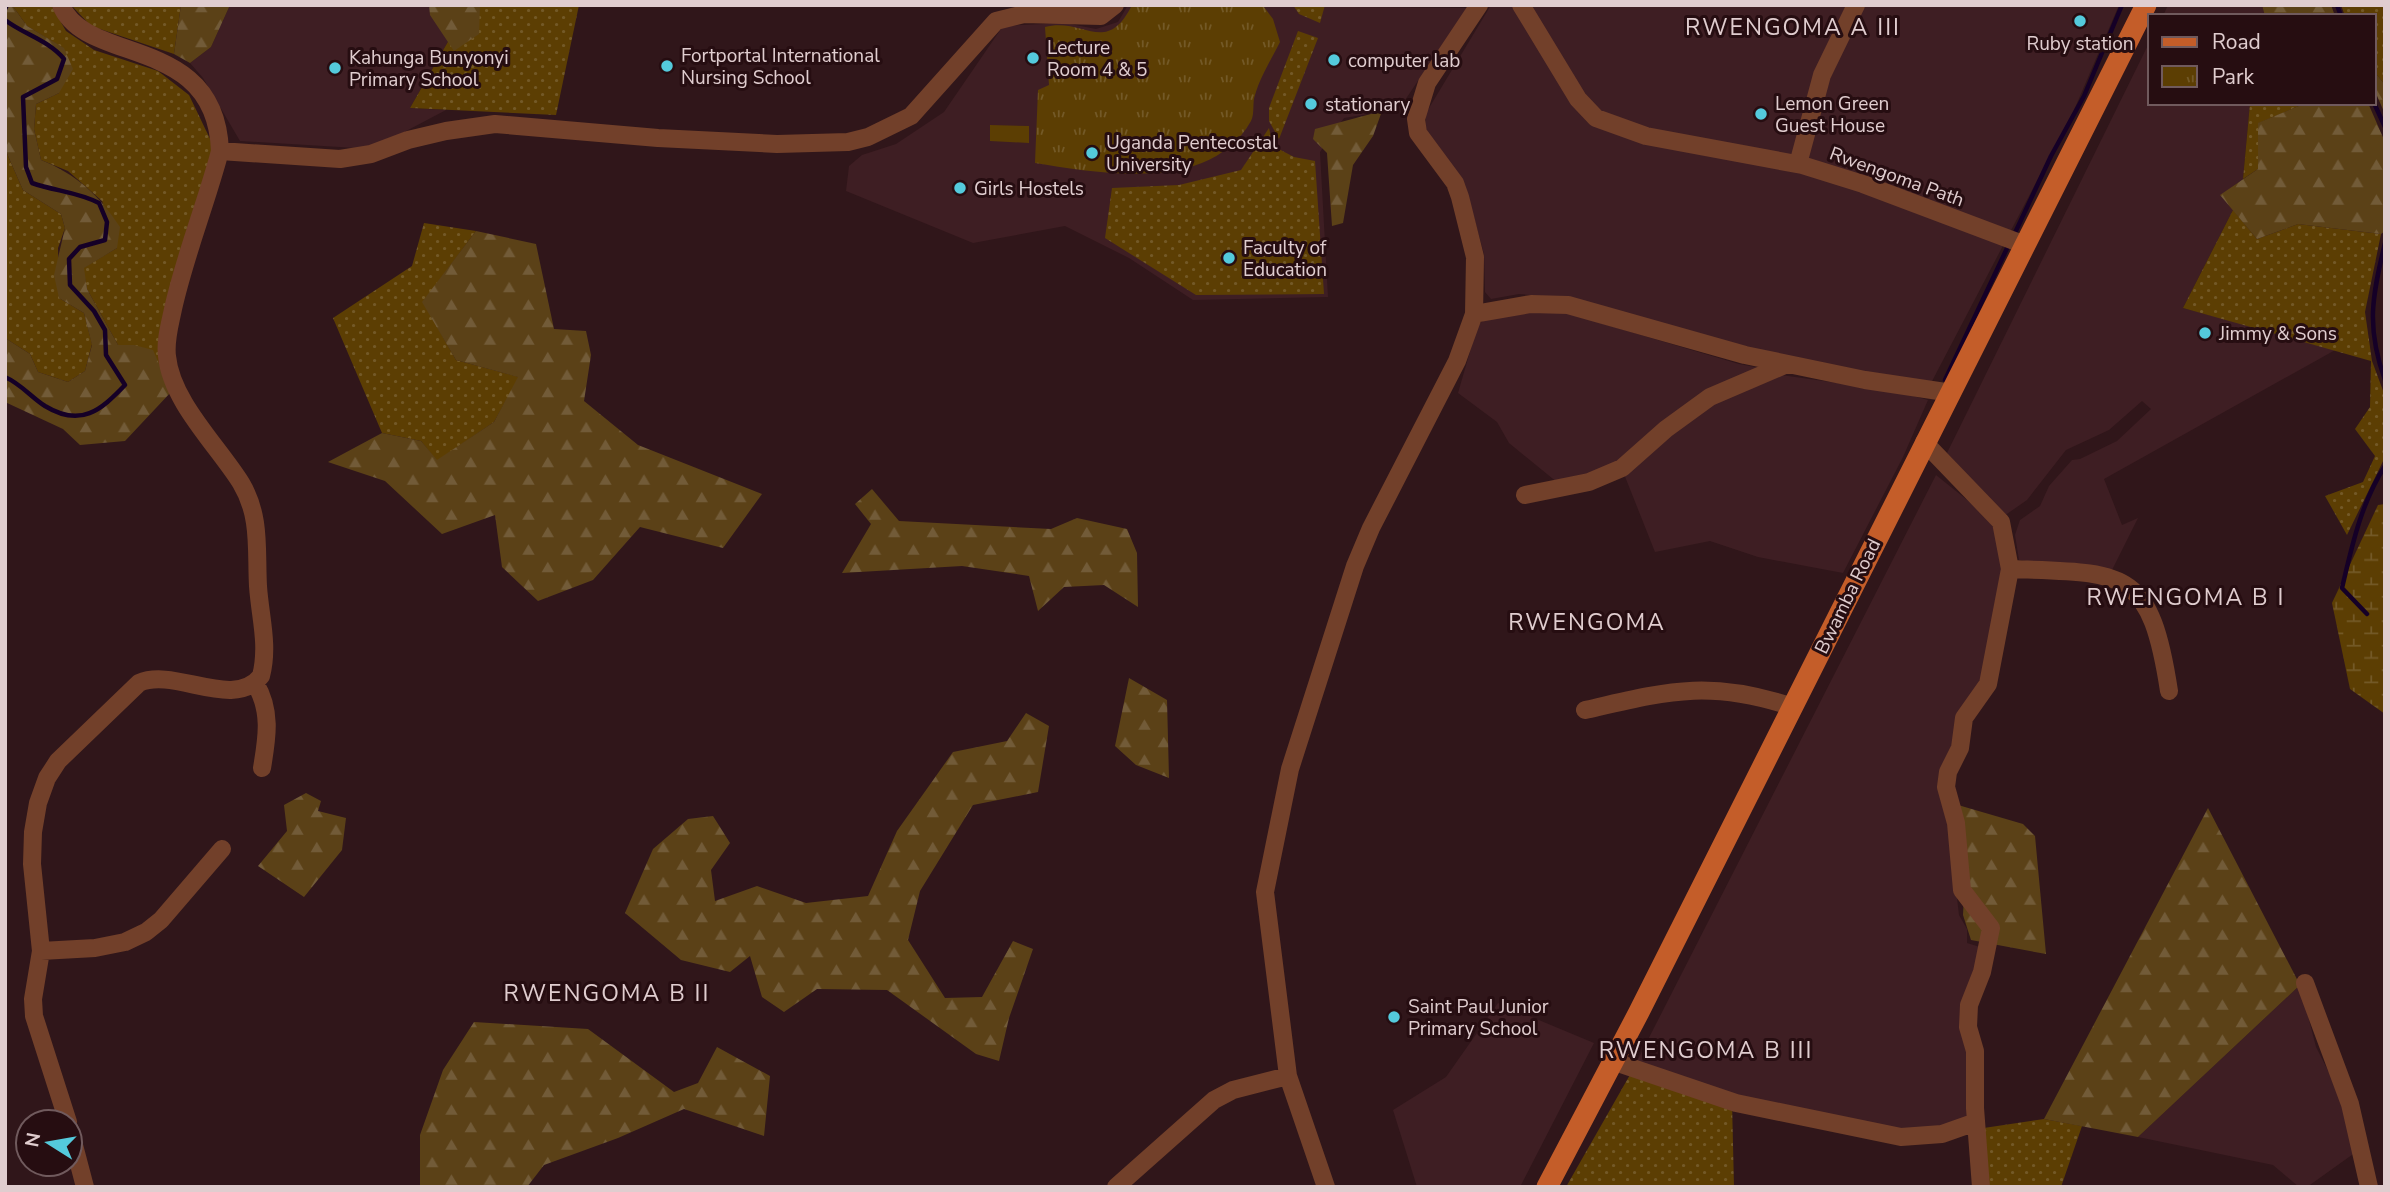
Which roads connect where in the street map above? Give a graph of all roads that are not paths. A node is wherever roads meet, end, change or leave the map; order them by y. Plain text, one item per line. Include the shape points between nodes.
1 (61, 5) edge
2 (1115, 5) edge
3 (1479, 5) edge
4 (1521, 5) edge
5 (1856, 5) edge
6 (2146, 5) edge
7 (220, 151) junction
8 (1798, 164) junction
9 (2025, 245) junction
10 (1474, 314) junction
11 (1787, 364) junction
12 (1952, 393) junction
13 (1924, 442) junction
14 (1525, 495) dead end
15 (2010, 569) junction
16 (255, 683) junction
17 (2169, 691) dead end
18 (1793, 708) junction
19 (1585, 710) dead end
20 (262, 768) dead end
21 (222, 849) dead end
22 (41, 951) junction
23 (2305, 984) dead end
24 (1612, 1061) junction
25 (1288, 1076) junction
26 (64, 1108) edge
27 (1976, 1122) junction
28 (1116, 1187) edge
29 (1326, 1187) edge
30 (1548, 1187) edge
31 (1981, 1187) edge
32 (2369, 1187) edge

1 - 7 street via 72,24 163,61 184,76 214,115
2 - 7 street via 1101,16 1024,14 996,21 911,116 848,142 711,141 495,124 446,131 371,155 340,159
3 - 10 street via 1427,83 1416,119 1418,133 1461,197 1475,257
4 - 8 street, Rwengoma Path via 1578,99 1596,118 1646,136
5 - 8 street via 1822,75
6 - 9 main road, Bwamba Road
7 - 16 street via 166,342 169,370 182,397 242,485 256,520 258,586 266,638 261,676
8 - 9 street, Rwengoma Path
9 - 12 main road, Bwamba Road
10 - 11 street via 1531,303 1568,305
10 - 25 street via 1457,361 1355,566 1290,769 1265,892
11 - 12 street
11 - 14 street via 1710,397 1622,468 1589,482
12 - 13 main road, Bwamba Road
13 - 15 street via 2001,522
13 - 18 main road, Bwamba Road
15 - 17 street via 2077,570 2129,585 2149,611
15 - 27 street via 1988,684 1964,718 1946,787 1956,823 1962,890 1990,928 1984,964 1969,1005
16 - 20 street via 266,700 268,719
16 - 22 street via 228,688 148,679 130,689 51,770 33,832
18 - 19 street via 1745,693 1695,688
18 - 24 main road, Bwamba Road
21 - 22 street via 146,932 95,948
22 - 26 street via 34,1016
23 - 32 street via 2350,1104
24 - 27 street via 1736,1103 1901,1137 1942,1134
24 - 30 main road, Bwamba Road
25 - 28 street via 1233,1090 1214,1100
25 - 29 street
27 - 31 street

